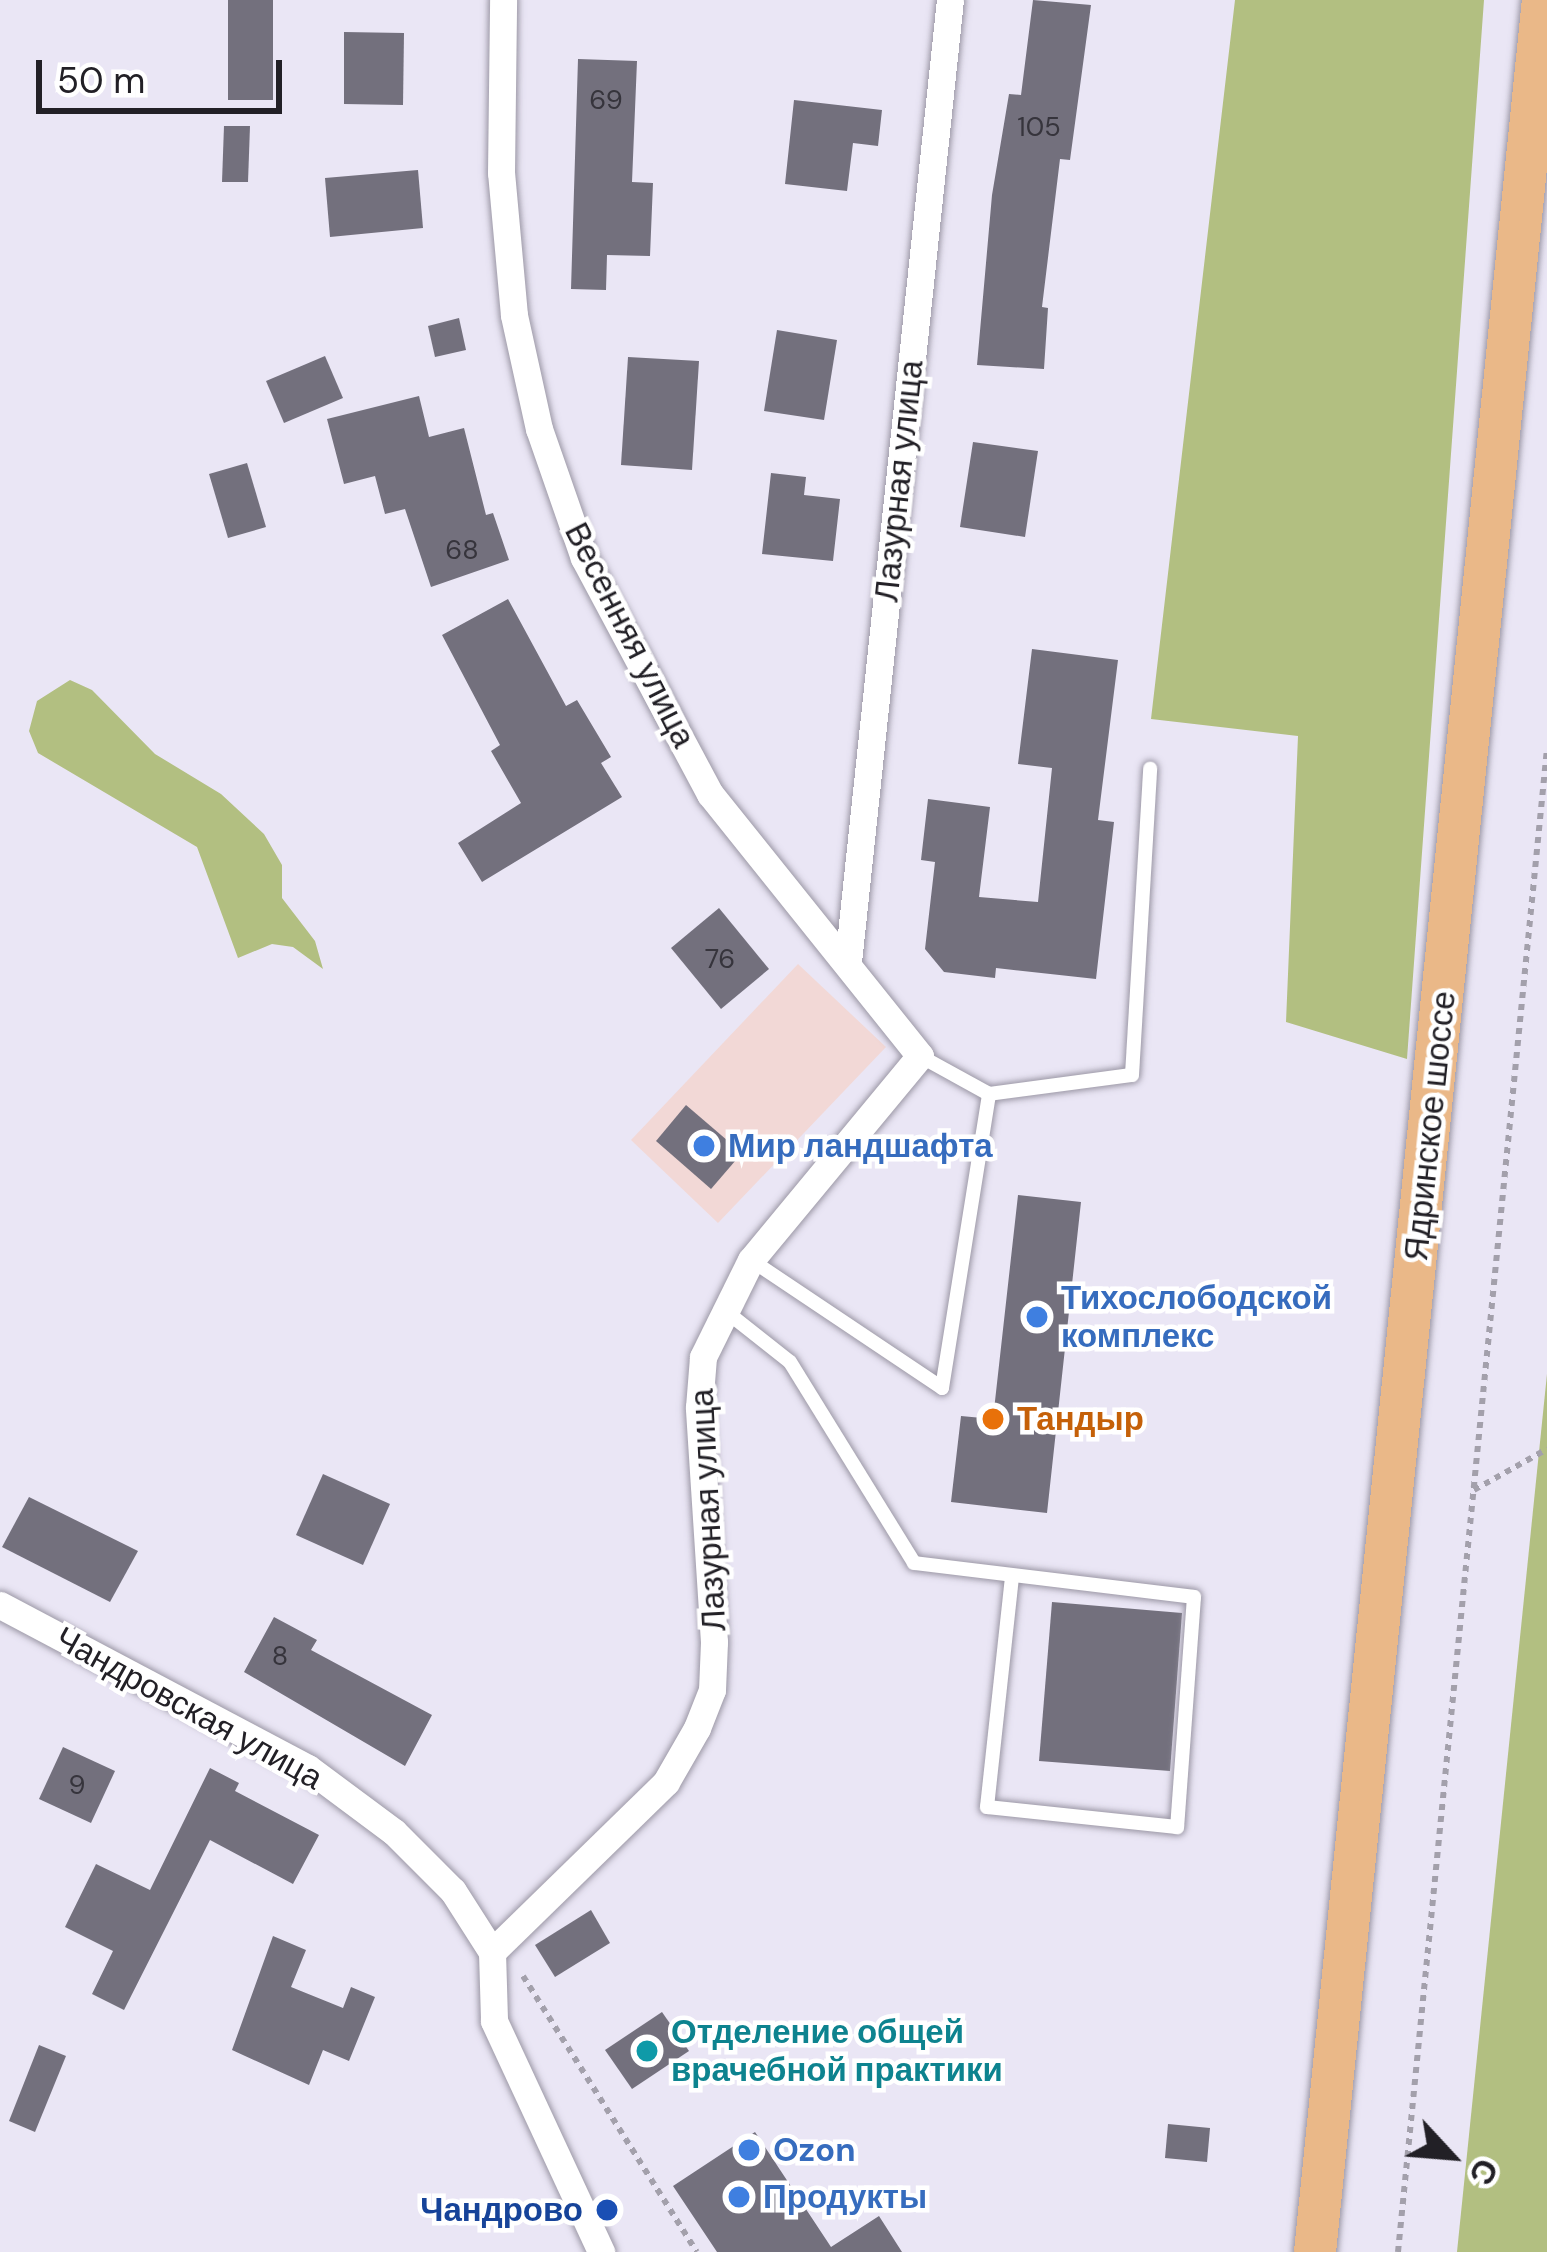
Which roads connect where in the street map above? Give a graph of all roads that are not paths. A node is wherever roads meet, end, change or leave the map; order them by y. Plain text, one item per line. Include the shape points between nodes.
1 (503, 0) edge
2 (950, 0) edge
3 (1543, 0) edge
4 (1150, 769) dead end
5 (848, 962) junction
6 (920, 1056) junction
7 (989, 1094) junction
8 (751, 1260) junction
9 (723, 1309) junction
10 (1012, 1577) junction
11 (0, 1605) edge
12 (492, 1952) junction
13 (601, 2252) edge
14 (1315, 2252) edge

1 - 5 street, Весенняя улица via 501,173 514,315 539,429 584,558 710,794
2 - 5 street, Лазурная улица
3 - 14 main road, Ядринское шоссе
4 - 7 lane via 1132,1075
5 - 6 street, Весенняя улица
6 - 7 lane
6 - 8 street, Лазурная улица
7 - 8 lane via 942,1388
8 - 9 street, Лазурная улица
9 - 10 lane via 790,1362 914,1563
9 - 12 street, Лазурная улица via 703,1357 698,1407 712,1690 666,1782
10 - 10 lane via 1194,1597 1177,1827 987,1807
11 - 12 street, Чандровская улица via 308,1768 394,1832 453,1891
12 - 13 street via 494,2021

